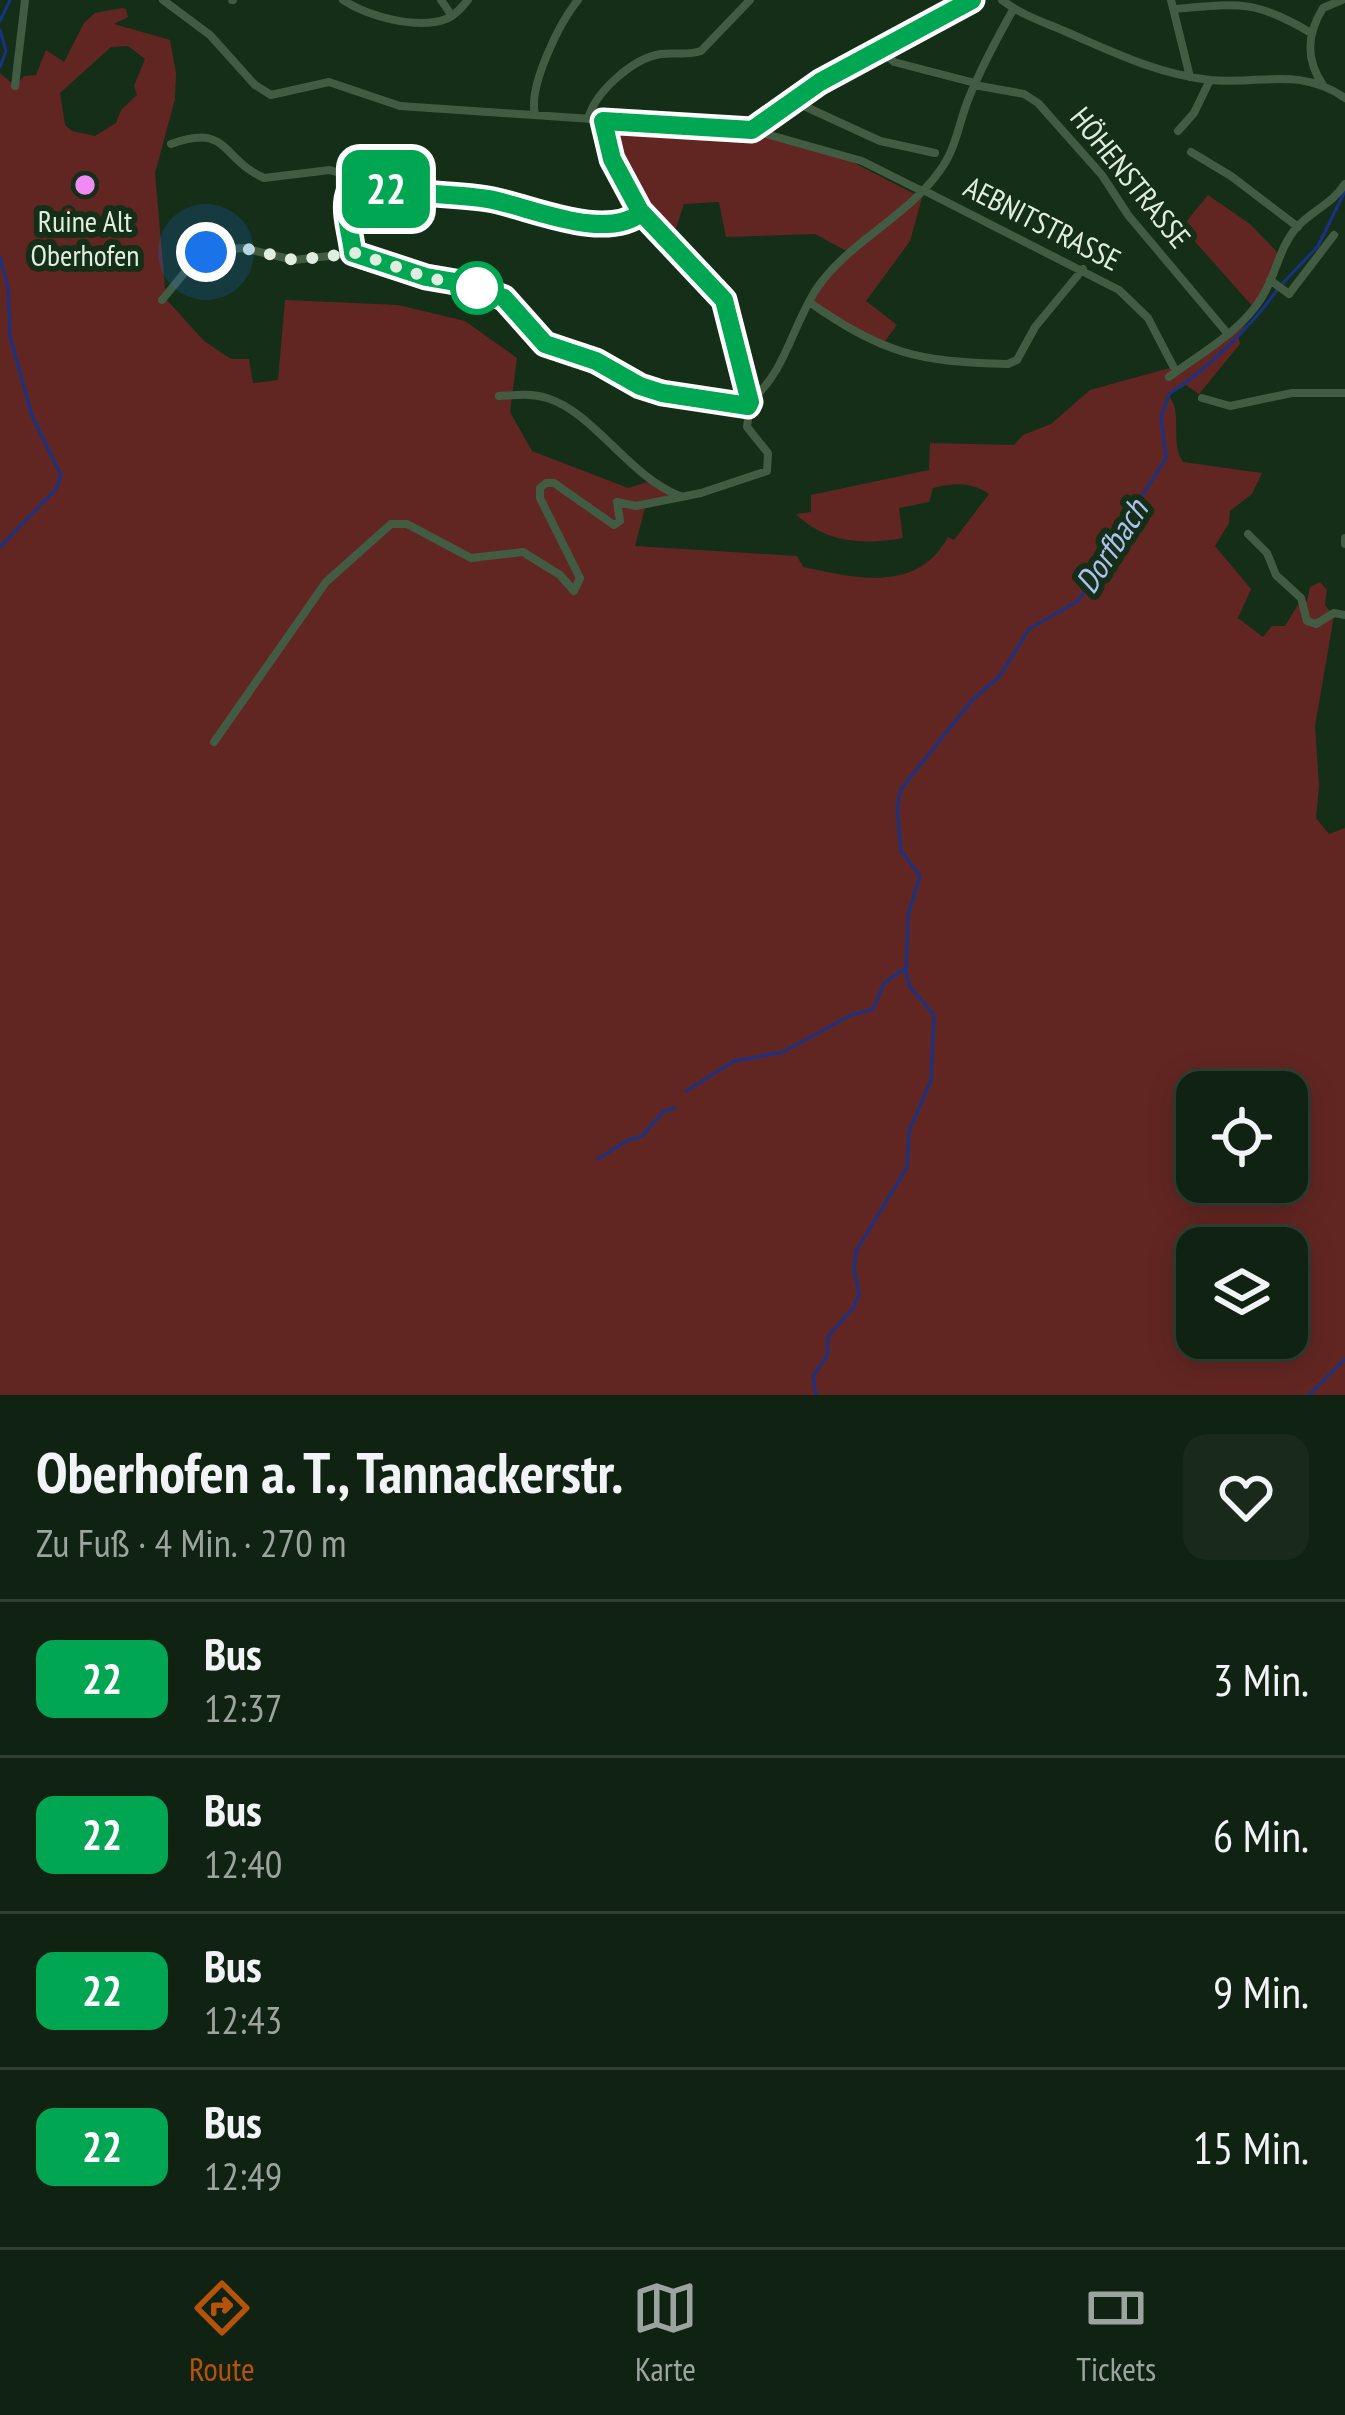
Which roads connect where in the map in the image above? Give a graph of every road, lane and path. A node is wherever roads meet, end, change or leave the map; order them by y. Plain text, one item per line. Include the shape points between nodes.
1 (25, 0) edge
2 (343, 0) edge
3 (441, 0) edge
4 (468, 0) edge
5 (750, 0) edge
6 (972, 0) edge
7 (1002, 0) edge
8 (1342, 0) edge
9 (580, 1) edge
10 (165, 2) edge
11 (1173, 4) edge
12 (1014, 8) junction
13 (452, 16) junction
14 (1311, 33) junction
15 (880, 49) junction
16 (1190, 77) junction
17 (1210, 80) junction
18 (975, 84) junction
19 (15, 86) dead end
20 (1323, 87) junction
21 (1345, 98) edge
22 (793, 101) junction
23 (536, 115) junction
24 (588, 119) junction
25 (603, 121) junction
26 (752, 130) junction
27 (1178, 131) dead end
28 (171, 144) dead end
29 (1191, 152) dead end
30 (935, 153) dead end
31 (1345, 184) edge
32 (381, 188) junction
33 (923, 191) junction
34 (641, 213) junction
35 (1298, 226) junction
36 (1334, 235) dead end
37 (353, 253) junction
38 (1083, 269) junction
39 (1280, 287) junction
40 (162, 299) dead end
41 (809, 302) junction
42 (1228, 334) junction
43 (1173, 366) dead end
44 (1169, 377) dead end
45 (1345, 393) edge
46 (499, 396) dead end
47 (1202, 398) dead end
48 (749, 404) junction
49 (681, 496) junction
50 (1248, 534) dead end
51 (1345, 615) edge
52 (214, 742) dead end

1 - 19 street
2 - 13 street via 380,18
3 - 13 street
4 - 13 street
5 - 24 street via 700,51 633,66
6 - 15 street
7 - 12 street
8 - 14 street via 1323,8
9 - 23 street via 538,82
10 - 23 street, AEBNITSTRASSE via 272,95 329,82 394,106
11 - 14 street via 1263,2
11 - 16 street
12 - 16 street
12 - 18 street
14 - 20 street
15 - 18 street, HÖHENSTRASSE via 894,62
15 - 22 street
16 - 17 street
17 - 20 street via 1279,76
17 - 27 street
18 - 33 street via 946,161
18 - 42 street, HÖHENSTRASSE via 1038,103
20 - 21 street
22 - 26 street
22 - 30 street via 880,141
23 - 24 street, AEBNITSTRASSE
24 - 25 street, AEBNITSTRASSE
25 - 26 street, AEBNITSTRASSE
25 - 34 street via 612,159
26 - 33 street, AEBNITSTRASSE via 847,156
28 - 32 street via 211,137 263,178 330,170
29 - 35 street
31 - 35 street
32 - 34 street via 484,198 573,220 622,223
32 - 37 street via 346,196
33 - 38 street, AEBNITSTRASSE
33 - 41 street via 855,245
34 - 48 street via 724,300
35 - 39 street
36 - 39 street
37 - 40 street via 294,260 234,248 206,252
37 - 48 street via 504,298 545,344 640,386
38 - 41 street via 1008,364 894,351
38 - 43 street, AEBNITSTRASSE via 1137,304
39 - 42 street
41 - 48 street via 774,380
42 - 44 street
45 - 47 street via 1230,406
46 - 49 street via 546,398 567,408 645,477
48 - 49 street via 750,433 769,456 767,471
49 - 52 street via 617,502 620,520 611,524 554,483 542,486 580,578 574,591 523,552 471,558 407,524 391,524 327,581
50 - 51 street via 1301,598 1307,621

